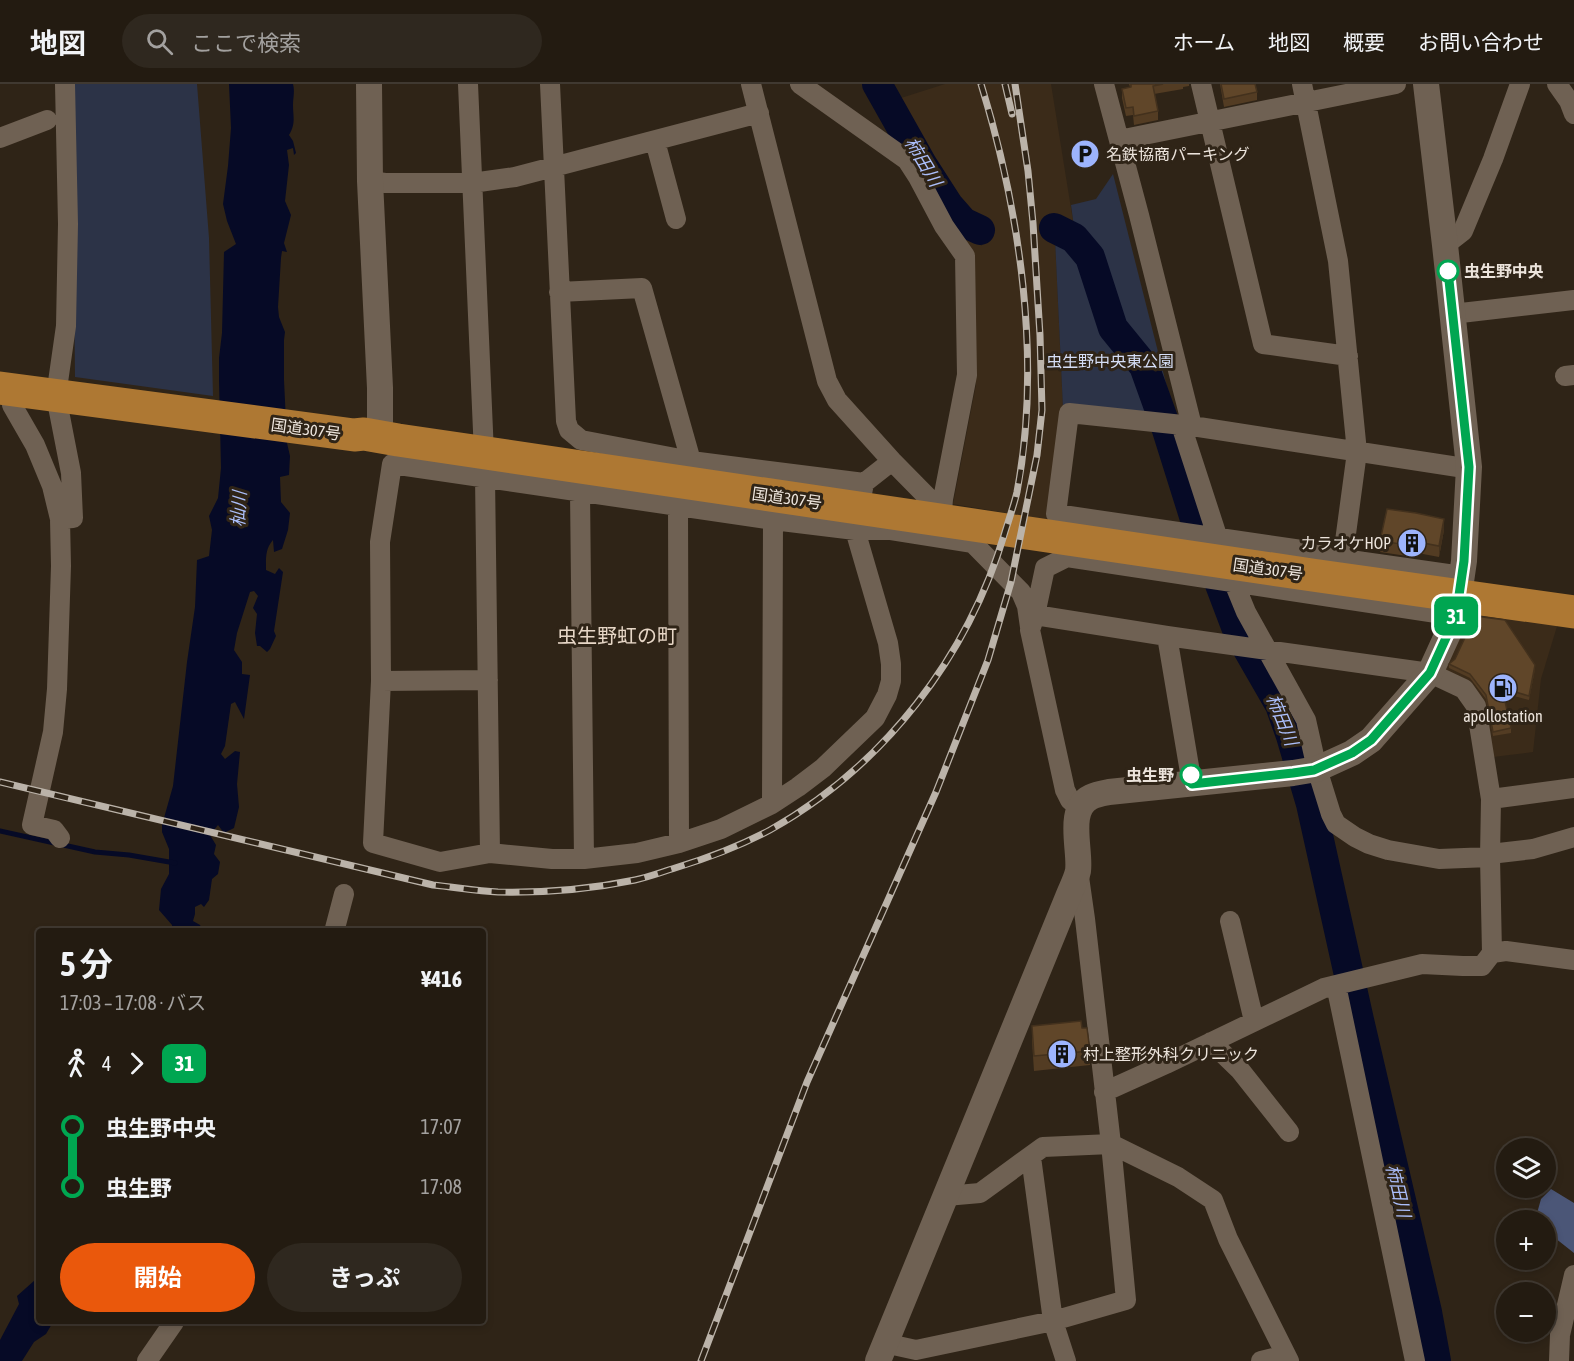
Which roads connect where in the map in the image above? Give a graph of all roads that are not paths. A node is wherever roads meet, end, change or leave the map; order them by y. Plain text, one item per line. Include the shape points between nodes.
1 (65, 84) edge
2 (369, 84) edge
3 (468, 84) edge
4 (550, 84) edge
5 (751, 84) edge
6 (800, 84) edge
7 (1104, 84) edge
8 (1201, 84) edge
9 (1396, 84) edge
10 (1426, 84) edge
11 (1520, 84) edge
12 (1557, 84) edge
13 (1304, 93) edge
14 (759, 113) junction
15 (1574, 114) edge
16 (47, 120) dead end
17 (1210, 122) junction
18 (0, 138) edge
19 (1119, 140) junction
20 (655, 141) junction
21 (554, 167) junction
22 (370, 181) junction
23 (472, 183) junction
24 (676, 219) dead end
25 (1445, 245) junction
26 (559, 292) junction
27 (1574, 300) edge
28 (1452, 314) junction
29 (1348, 356) junction
30 (6, 396) edge
31 (65, 397) junction
32 (1184, 425) junction
33 (377, 437) junction
34 (1357, 452) junction
35 (691, 460) junction
36 (892, 461) junction
37 (1469, 467) junction
38 (485, 477) junction
39 (864, 483) junction
40 (580, 492) junction
41 (678, 506) junction
42 (942, 512) junction
43 (60, 519) junction
44 (773, 520) junction
45 (855, 530) junction
46 (1217, 537) junction
47 (973, 543) junction
48 (1343, 556) junction
49 (1231, 582) junction
50 (1459, 596) junction
51 (1574, 612) edge
52 (1033, 622) junction
53 (1167, 636) junction
54 (1263, 649) junction
55 (1430, 673) junction
56 (488, 680) junction
57 (381, 681) junction
58 (1308, 771) junction
59 (1192, 784) junction
60 (1574, 788) edge
61 (1491, 799) junction
62 (772, 804) junction
63 (1081, 809) junction
64 (1574, 837) edge
65 (60, 838) dead end
66 (679, 843) junction
67 (490, 853) junction
68 (1490, 856) junction
69 (584, 859) junction
70 (1078, 870) junction
71 (344, 894) dead end
72 (1230, 921) dead end
73 (335, 928) edge
74 (1492, 952) junction
75 (1574, 960) edge
76 (1336, 985) junction
77 (1254, 1021) junction
78 (1211, 1042) junction
79 (1104, 1092) junction
80 (1289, 1132) dead end
81 (1111, 1144) junction
82 (1031, 1157) junction
83 (946, 1196) junction
84 (1574, 1275) edge
85 (1053, 1321) junction
86 (173, 1324) edge
87 (881, 1352) edge
88 (1287, 1358) edge
89 (147, 1361) edge
90 (1066, 1361) edge
91 (1261, 1361) edge
92 (1415, 1361) edge
93 (1559, 1361) edge

1 - 31 street
2 - 22 street
3 - 23 street
4 - 21 street
5 - 14 street
6 - 42 street via 907,160 965,256 967,375
7 - 19 street
8 - 17 street
9 - 13 street
10 - 25 street
11 - 25 street via 1463,231
12 - 15 street
13 - 17 street
13 - 29 street via 1338,261
14 - 20 street
14 - 36 street via 827,381 837,400
16 - 18 street
17 - 19 street
17 - 29 street via 1263,344
19 - 32 street
20 - 21 street
20 - 24 street
21 - 23 street
21 - 26 street
22 - 23 street
22 - 33 street via 380,388
23 - 38 street
25 - 28 street
26 - 35 street via 642,288
26 - 35 street via 569,430 581,440
27 - 28 street
28 - 37 street
29 - 34 street
30 - 31 highway, 国道307号
30 - 43 street via 35,445
31 - 33 highway, 国道307号
31 - 43 street via 73,518
32 - 34 street
32 - 46 street
32 - 46 street via 1069,413 1056,514
33 - 50 highway, 国道307号
34 - 37 street
34 - 48 street
35 - 39 street
36 - 39 street
36 - 42 street
37 - 50 street
38 - 40 street
38 - 56 street
38 - 57 street via 392,464 380,542
39 - 45 street
40 - 41 street
40 - 69 street
41 - 44 street
41 - 66 street
42 - 47 street
43 - 65 street via 57,689 53,732 32,825 54,830
44 - 45 street
44 - 62 street
45 - 47 street via 891,530
45 - 62 street via 888,643 891,681 887,695 875,718 824,768
46 - 48 street
46 - 49 street
47 - 52 street via 1021,592
48 - 50 street
49 - 50 street
49 - 52 street via 1067,557 1045,568
49 - 54 street
50 - 51 highway, 国道307号
50 - 55 street
52 - 53 street
52 - 63 street via 1065,790
53 - 54 street
53 - 59 street
54 - 55 street
54 - 58 street via 1306,720
55 - 58 street via 1371,740 1352,753
55 - 61 street via 1464,689 1476,706
56 - 57 street
56 - 67 street
57 - 67 street via 373,843 440,862
58 - 59 street
58 - 68 street via 1336,824 1369,844 1440,859
59 - 63 street via 1093,795
60 - 61 street
61 - 68 street
62 - 66 street via 721,829
63 - 70 street via 1076,828
64 - 68 street
66 - 69 street
67 - 69 street
68 - 74 street
70 - 79 street
70 - 83 street
71 - 73 street
72 - 77 street
74 - 75 street
74 - 76 street via 1482,966 1422,964
76 - 77 street
76 - 92 street
77 - 78 street
78 - 79 street
78 - 80 street
79 - 81 street
81 - 82 street via 1043,1148
81 - 85 street via 1126,1300
81 - 88 street via 1178,1177 1213,1200
82 - 83 street via 980,1193
82 - 85 street
83 - 87 street
84 - 93 street via 1560,1335
85 - 87 street via 916,1350
85 - 90 street
86 - 89 street
88 - 91 street

